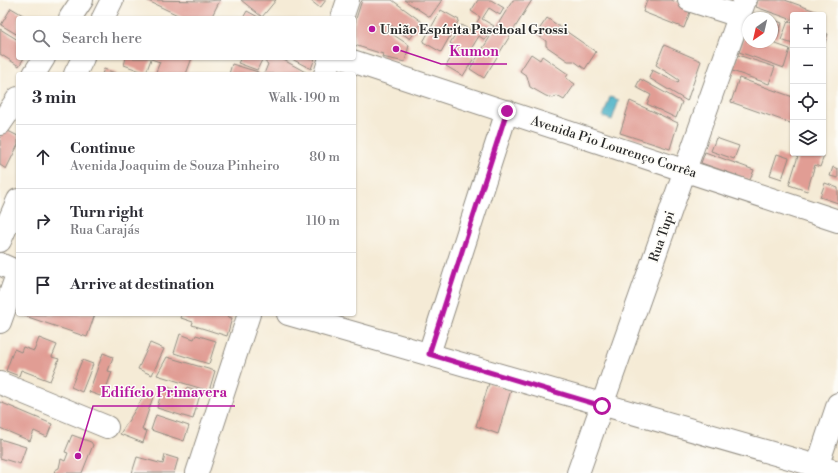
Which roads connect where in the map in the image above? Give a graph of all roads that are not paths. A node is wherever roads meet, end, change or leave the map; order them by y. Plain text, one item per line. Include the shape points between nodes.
1 (82, 0) edge
2 (112, 0) edge
3 (348, 0) edge
4 (689, 0) edge
5 (742, 8) edge
6 (71, 16) edge
7 (104, 16) edge
8 (343, 16) edge
9 (43, 60) edge
10 (82, 60) edge
11 (329, 60) edge
12 (349, 60) edge
13 (35, 72) edge
14 (76, 72) edge
15 (325, 72) edge
16 (16, 101) edge
17 (507, 111) junction
18 (0, 124) edge
19 (685, 170) junction
20 (16, 205) edge
21 (838, 221) edge
22 (0, 241) edge
23 (0, 264) edge
24 (16, 271) edge
25 (16, 278) edge
26 (248, 316) edge
27 (295, 316) edge
28 (0, 322) edge
29 (429, 354) junction
30 (0, 383) edge
31 (838, 404) edge
32 (602, 406) junction
33 (108, 427) dead end
34 (816, 470) edge
35 (838, 472) edge
36 (197, 473) edge
37 (578, 473) edge

1 - 6 street
2 - 7 street
3 - 8 street
4 - 5 street
5 - 19 street, Rua Tupi
9 - 13 street
10 - 14 street
11 - 15 street
12 - 17 street, Avenida Pio Lourenço Corrêa
16 - 18 street
17 - 19 street, Avenida Pio Lourenço Corrêa
17 - 29 street
19 - 21 street, Avenida Pio Lourenço Corrêa
19 - 32 street, Rua Tupi
20 - 22 street
23 - 24 street
25 - 28 street
26 - 36 street
27 - 29 street
29 - 32 street
30 - 33 street
31 - 34 street
32 - 34 street
32 - 37 street, Rua Tupi
34 - 35 street

